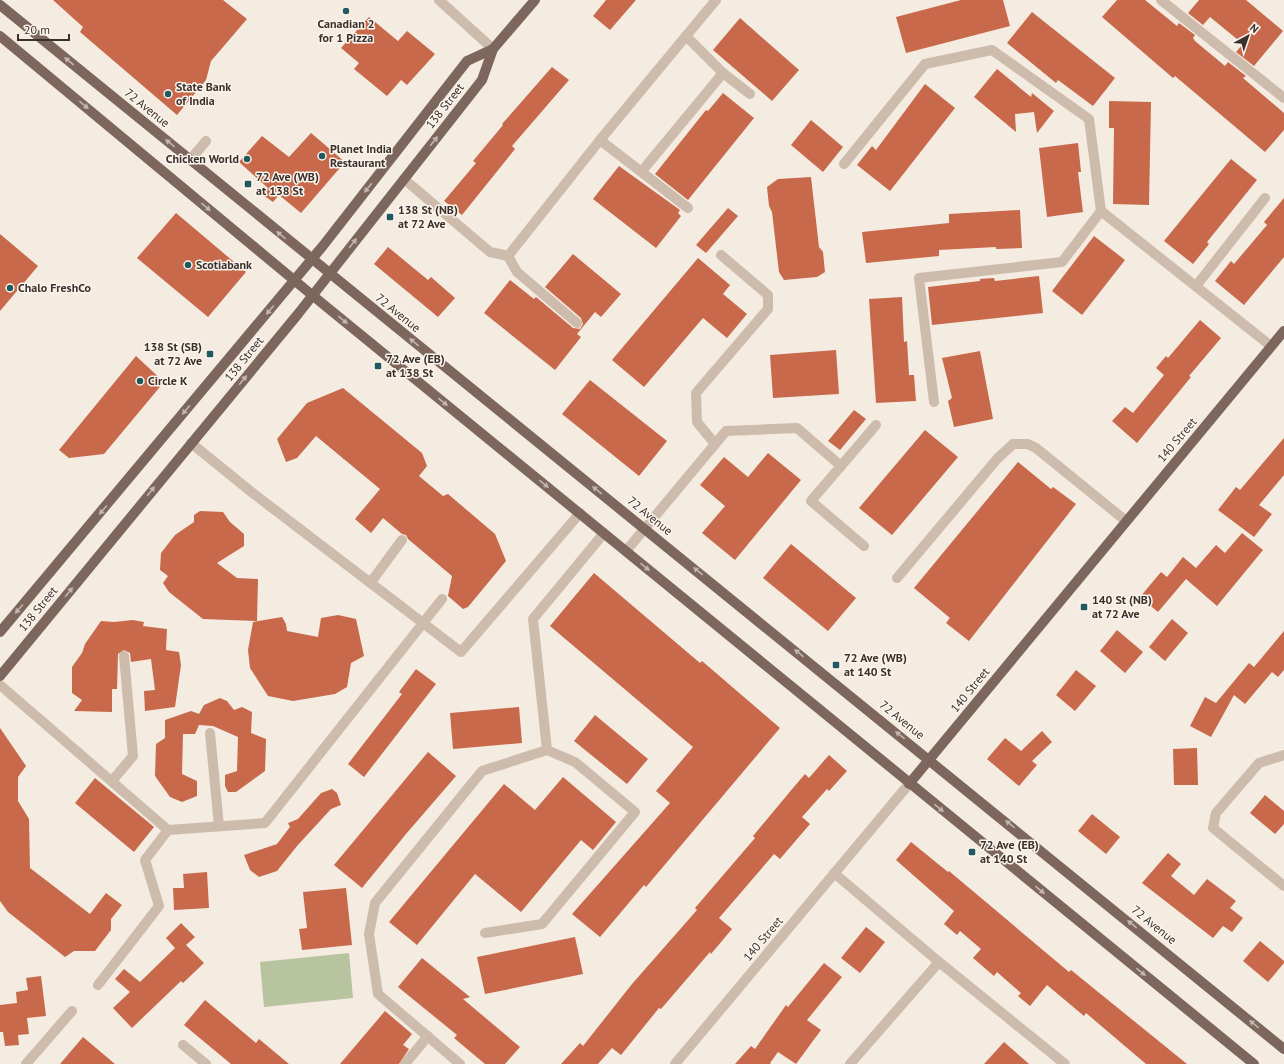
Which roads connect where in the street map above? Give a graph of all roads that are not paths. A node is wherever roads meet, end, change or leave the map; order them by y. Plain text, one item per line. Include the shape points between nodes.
1 (439, 0) edge
2 (535, 0) edge
3 (716, 0) edge
4 (1161, 0) edge
5 (2, 4) edge
6 (0, 36) edge
7 (686, 36) junction
8 (493, 49) junction
9 (723, 73) junction
10 (750, 94) dead end
11 (1284, 98) edge
12 (600, 140) junction
13 (206, 141) dead end
14 (190, 160) junction
15 (844, 164) dead end
16 (642, 171) junction
17 (404, 179) junction
18 (1265, 198) dead end
19 (688, 208) dead end
20 (1101, 211) junction
21 (721, 255) dead end
22 (508, 256) junction
23 (311, 259) junction
24 (329, 274) junction
25 (294, 280) junction
26 (1196, 286) junction
27 (312, 296) junction
28 (577, 323) dead end
29 (1284, 331) edge
30 (1271, 346) junction
31 (934, 402) dead end
32 (876, 425) dead end
33 (191, 443) junction
34 (715, 444) junction
35 (841, 466) junction
36 (580, 513) junction
37 (1126, 521) junction
38 (644, 528) junction
39 (604, 533) junction
40 (402, 540) dead end
41 (864, 546) dead end
42 (626, 551) junction
43 (897, 578) dead end
44 (371, 582) junction
45 (442, 599) dead end
46 (424, 624) junction
47 (0, 632) edge
48 (124, 656) dead end
49 (0, 676) edge
50 (0, 685) edge
51 (210, 733) dead end
52 (546, 750) junction
53 (1284, 755) edge
54 (930, 760) junction
55 (112, 781) junction
56 (909, 784) junction
57 (219, 826) junction
58 (168, 830) junction
59 (834, 873) junction
60 (1284, 886) edge
61 (485, 933) dead end
62 (938, 962) junction
63 (98, 985) dead end
64 (72, 1011) dead end
65 (428, 1036) junction
66 (183, 1045) dead end
67 (1284, 1049) edge
68 (26, 1064) edge
69 (206, 1064) edge
70 (405, 1064) edge
71 (460, 1064) edge
72 (674, 1064) edge
73 (850, 1064) edge
74 (1065, 1064) edge
75 (1254, 1064) edge

1 - 8 street
2 - 8 main road, 138 Street
3 - 7 street
4 - 11 street
14 -> 5 main road, 72 Avenue
6 -> 25 main road
7 - 9 street
7 - 12 street
17 -> 8 main road, 138 Street via 482,80
8 -> 23 main road, 138 Street via 467,61
9 - 10 street
9 - 16 street
12 - 16 street
12 - 22 street
13 - 14 street
23 -> 14 main road, 72 Avenue
15 - 20 street via 925,64 992,50 1089,119
16 - 19 street
17 - 22 street via 490,252
24 -> 17 main road, 138 Street
18 - 26 street
20 - 26 street
20 - 31 street via 1062,262 919,278
21 - 34 street via 768,295 768,309 696,394 697,422
22 - 28 street via 517,272
23 - 24 main road, 72 Avenue
23 - 25 main road, 138 Street
24 - 27 main road, 138 Street
38 -> 24 main road, 72 Avenue
25 - 27 main road
25 -> 47 main road, 138 Street
26 - 30 street
33 -> 27 main road, 138 Street
27 -> 36 main road
29 - 30 main road, 140 Street
30 - 37 main road, 140 Street
32 - 35 street
33 - 44 street
49 -> 33 main road, 138 Street
34 - 35 street via 726,431 797,428
34 - 38 street
35 - 41 street via 811,501
36 - 39 main road
36 - 46 street via 461,652
37 - 43 street via 1036,448 1028,444 1013,444 997,459
37 - 54 main road, 140 Street
38 - 42 street
54 -> 38 main road, 72 Avenue
39 - 42 main road
39 - 52 street via 533,619
40 - 44 street
42 -> 56 main road
44 - 46 street
45 - 46 street
46 - 57 street via 265,823
48 - 55 street via 133,756
50 - 55 street
51 - 57 street
52 - 61 street via 575,762 635,812 542,924
52 - 65 street via 482,771 375,903 370,934 378,994
53 - 60 street via 1259,763 1216,813 1213,828
54 - 56 main road, 140 Street
67 -> 54 main road, 72 Avenue
55 - 58 street
56 - 59 street, 140 Street
56 -> 75 main road
57 - 58 street
58 - 63 street via 145,860 159,906
59 - 62 street
59 - 72 street, 140 Street
62 - 73 street
62 - 74 street
64 - 68 street
65 - 70 street
65 - 71 street
66 - 69 street

